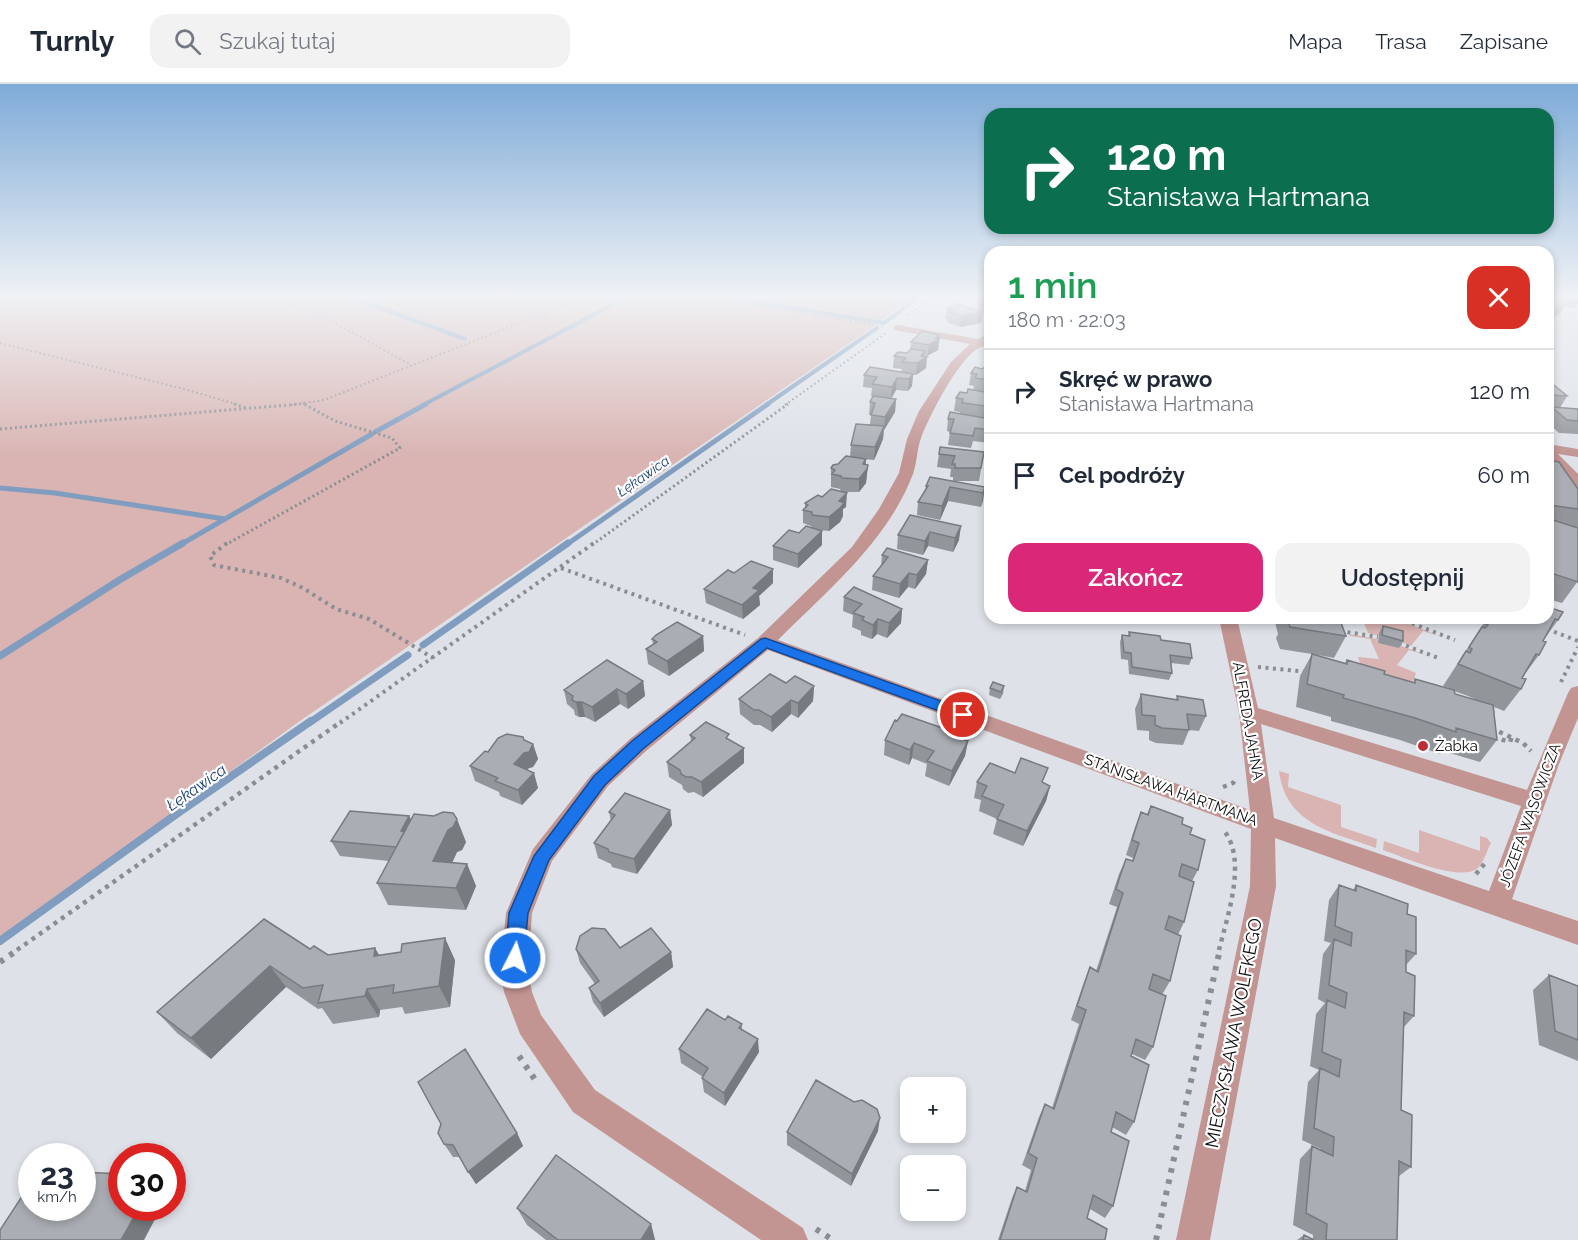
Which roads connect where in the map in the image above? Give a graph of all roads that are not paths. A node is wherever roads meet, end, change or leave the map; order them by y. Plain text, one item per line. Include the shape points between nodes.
1 (975, 350) edge
2 (1554, 451) edge
3 (1578, 453) edge
4 (1554, 457) edge
5 (1578, 483) edge
6 (1229, 624) edge
7 (765, 642) junction
8 (1578, 693) edge
9 (1249, 713) junction
10 (1536, 801) junction
11 (1263, 824) junction
12 (1497, 904) junction
13 (1578, 933) edge
14 (791, 1240) edge
15 (1193, 1240) edge

1 - 7 street via 955,365 926,411 906,472 864,543
2 - 3 street
4 - 5 street
6 - 9 street, ALFREDA JAHNA
7 - 11 street, STANISŁAWA HARTMANA
7 - 14 street via 600,780 542,856 519,913 514,971 530,1024 584,1101
8 - 10 street, JÓZEFA WĄSOWICZA
9 - 10 street
9 - 11 street, ALFREDA JAHNA
10 - 12 street, JÓZEFA WĄSOWICZA
11 - 12 street, STANISŁAWA HARTMANA
11 - 15 street, MIECZYSŁAWA WOLFKEGO via 1263,886
12 - 13 street, STANISŁAWA HARTMANA

